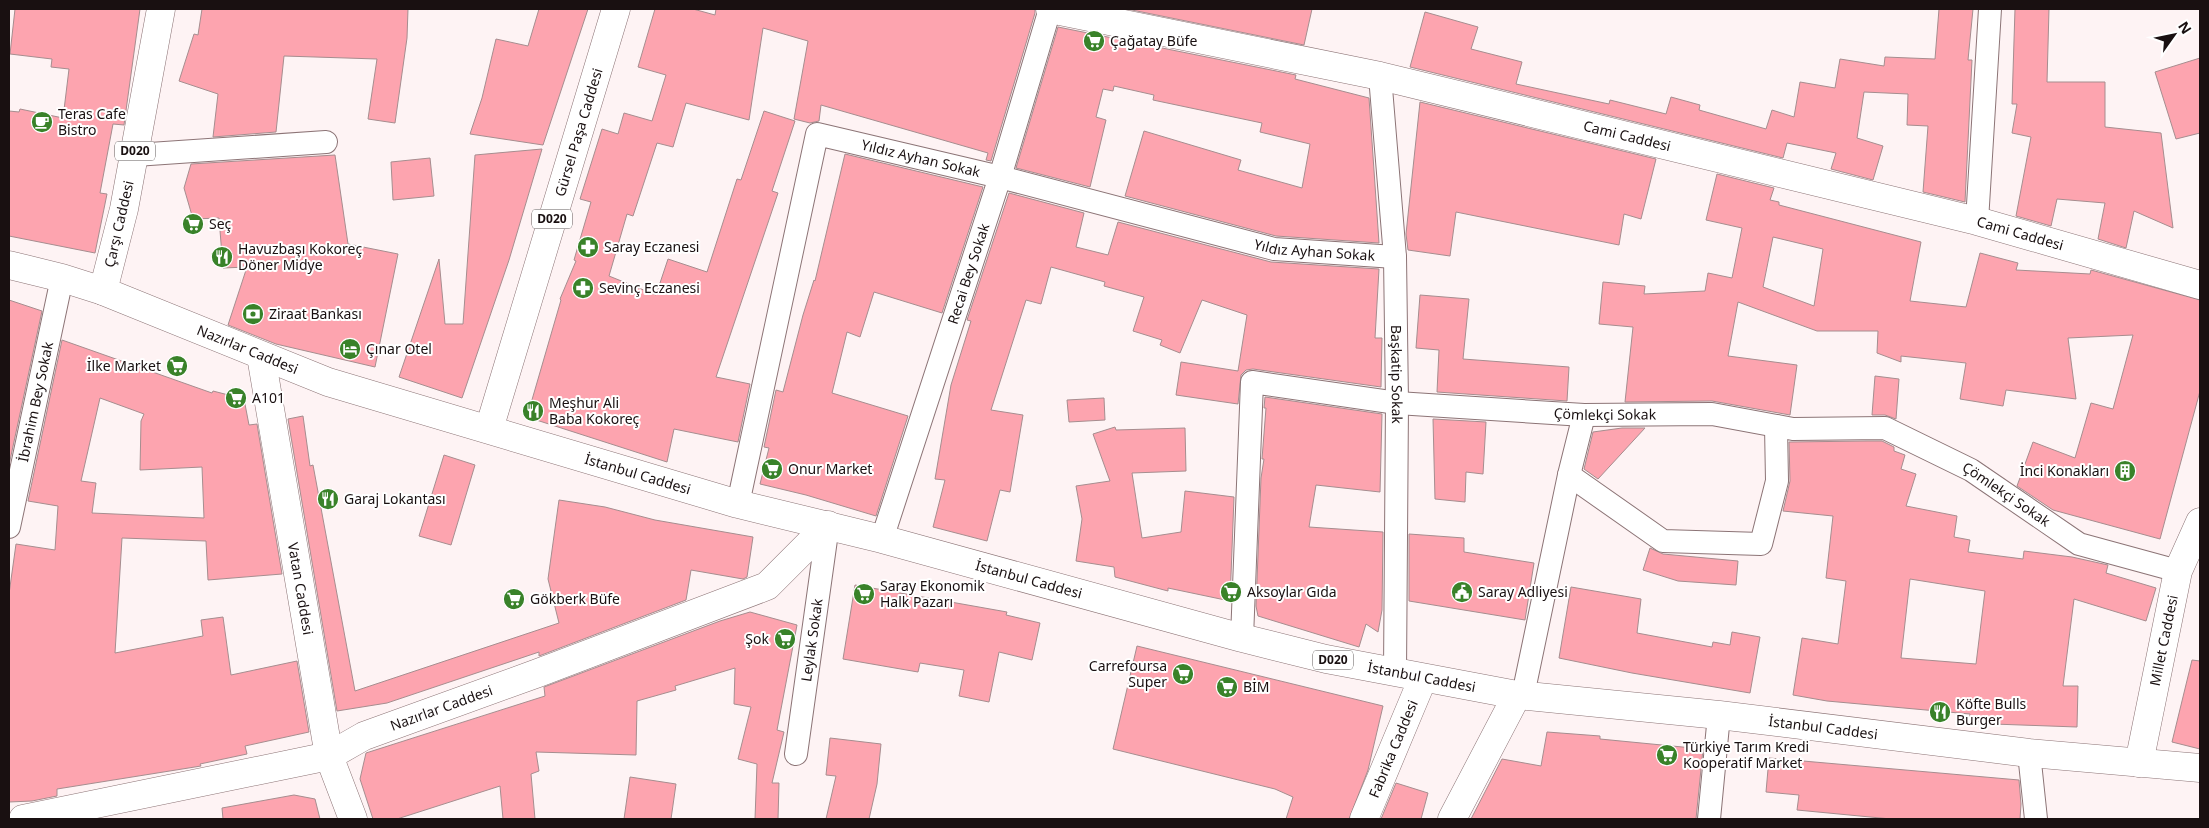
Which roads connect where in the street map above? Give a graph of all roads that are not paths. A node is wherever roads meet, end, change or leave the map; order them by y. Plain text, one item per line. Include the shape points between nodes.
1 (161, 9) edge
2 (616, 9) edge
3 (1050, 9) edge
4 (1990, 9) edge
5 (1380, 76) junction
6 (326, 142) dead end
7 (135, 155) junction
8 (1000, 177) junction
9 (1976, 221) junction
10 (1395, 258) junction
11 (9, 265) edge
12 (62, 278) junction
13 (2200, 285) edge
14 (103, 292) junction
15 (261, 356) junction
16 (1397, 403) junction
17 (1584, 415) junction
18 (1776, 426) junction
19 (489, 429) junction
20 (1569, 475) junction
21 (738, 504) junction
22 (2200, 522) edge
23 (828, 525) junction
24 (9, 527) edge
25 (882, 539) junction
26 (2178, 571) junction
27 (1242, 638) junction
28 (1395, 673) junction
29 (1423, 678) junction
30 (1520, 695) junction
31 (1719, 716) junction
32 (2029, 752) junction
33 (796, 754) dead end
34 (329, 756) junction
35 (2139, 763) junction
36 (2200, 768) edge
37 (23, 819) edge
38 (352, 819) edge
39 (1364, 819) edge
40 (1452, 819) edge
41 (1709, 819) edge
42 (2036, 819) edge

1 - 7 main road, Çarşı Caddesi / D020
2 - 19 main road, Gürsel Paşa Caddesi / D020
3 - 5 main road, Cami Caddesi
3 - 8 street, Recai Bey Sokak
4 - 9 street
5 - 9 main road, Cami Caddesi
5 - 10 street, Başkatip Sokak
6 - 7 street
7 - 14 main road, Çarşı Caddesi / D020
8 - 10 street, Yıldız Ayhan Sokak via 1274,249
8 - 21 street, Yıldız Ayhan Sokak via 817,134
8 - 25 street, Recai Bey Sokak
9 - 13 main road, Cami Caddesi
10 - 16 street, Başkatip Sokak
11 - 12 main road, Nazırlar Caddesi
12 - 14 main road, Nazırlar Caddesi
12 - 24 street, İbrahim Bey Sokak
14 - 15 main road, Nazırlar Caddesi / D020
15 - 19 main road, Nazırlar Caddesi / D020 via 328,382
15 - 34 main road, Vatan Caddesi
16 - 17 street, Çömlekçi Sokak
16 - 27 street, Çömlekçi Sokak via 1252,382
16 - 28 street, Başkatip Sokak
17 - 18 street, Çömlekçi Sokak via 1712,414
17 - 20 street
18 - 20 street via 1777,481 1761,544 1663,541
18 - 26 street, Çömlekçi Sokak via 1793,429 1885,428 1971,470 2079,544
19 - 21 main road, İstanbul Caddesi / D020
20 - 30 street
21 - 23 main road, İstanbul Caddesi / D020
22 - 26 main road, Millet Caddesi
23 - 25 main road, İstanbul Caddesi / D020
23 - 33 street, Leylak Sokak
23 - 34 main road, Nazırlar Caddesi via 767,586 364,736
25 - 27 main road, İstanbul Caddesi / D020
26 - 35 main road, Millet Caddesi
27 - 28 main road, İstanbul Caddesi / D020
28 - 29 main road, İstanbul Caddesi / D020
29 - 30 main road, İstanbul Caddesi / D020
29 - 39 main road, Fabrika Caddesi
30 - 31 main road, İstanbul Caddesi / D020
30 - 40 main road
31 - 32 main road, İstanbul Caddesi / D020
31 - 41 street
32 - 35 main road, İstanbul Caddesi / D020
32 - 42 street
34 - 37 main road, Nazırlar Caddesi
34 - 38 main road, Vatan Caddesi
35 - 36 main road, İstanbul Caddesi / D020

